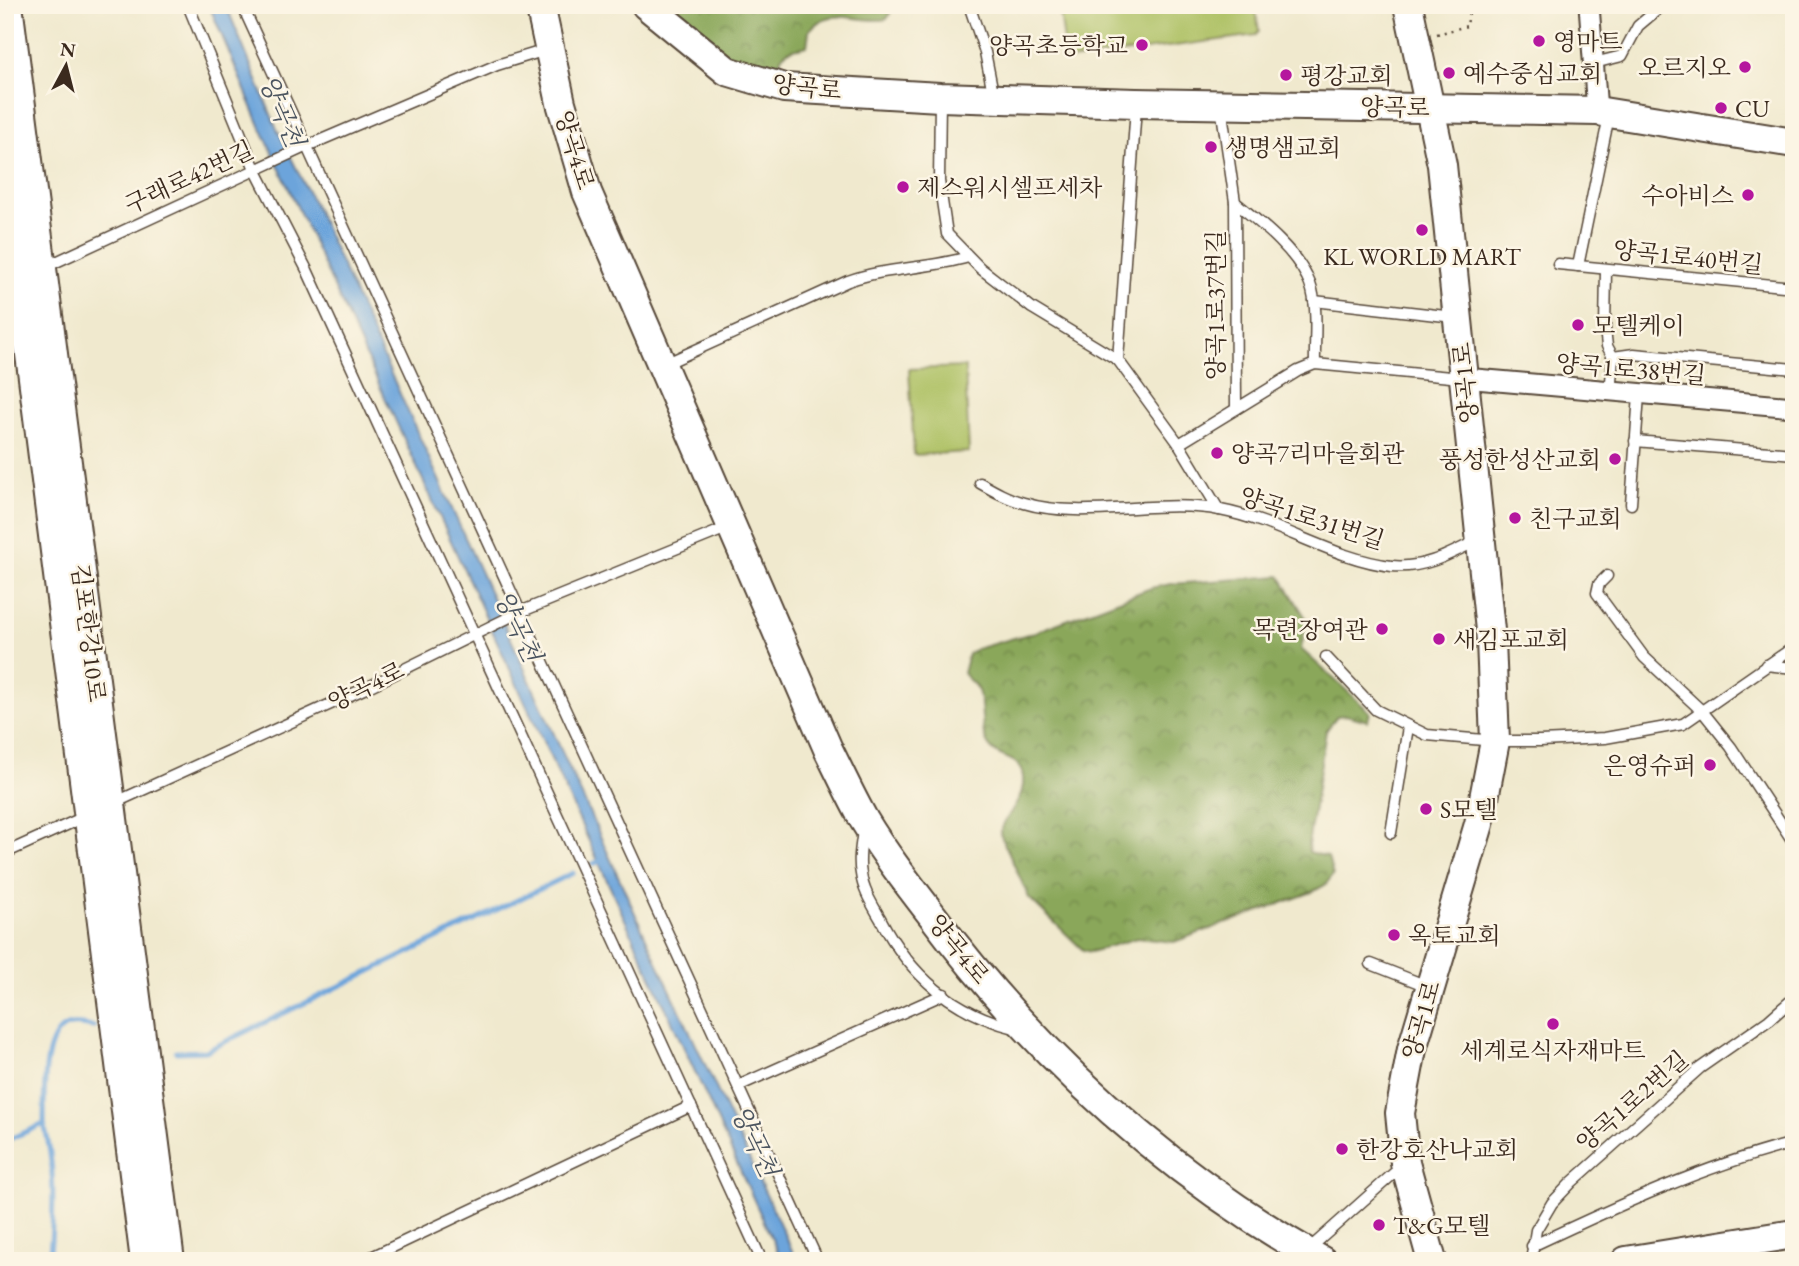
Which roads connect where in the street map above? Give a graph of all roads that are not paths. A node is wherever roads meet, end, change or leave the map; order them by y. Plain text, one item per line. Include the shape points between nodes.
1 (188, 5) edge
2 (242, 5) edge
3 (540, 5) edge
4 (646, 5) edge
5 (969, 5) edge
6 (1408, 5) edge
7 (1589, 5) edge
8 (1662, 5) edge
9 (8, 7) edge
10 (550, 49) junction
11 (1594, 63) junction
12 (940, 97) junction
13 (994, 98) junction
14 (1136, 103) junction
15 (1220, 104) junction
16 (1432, 108) junction
17 (1603, 111) junction
18 (1794, 143) edge
19 (307, 146) junction
20 (5, 158) edge
21 (256, 169) junction
22 (1235, 202) junction
23 (968, 257) junction
24 (1558, 264) dead end
25 (1578, 266) junction
26 (1606, 270) junction
27 (25, 278) junction
28 (1794, 287) edge
29 (1314, 301) junction
30 (1458, 318) junction
31 (1613, 357) junction
32 (1118, 360) junction
33 (1315, 364) junction
34 (662, 366) junction
35 (1794, 369) edge
36 (1464, 378) junction
37 (1610, 394) junction
38 (1639, 395) junction
39 (1794, 407) edge
40 (1236, 409) junction
41 (1635, 441) junction
42 (1180, 444) junction
43 (1794, 454) edge
44 (980, 483) dead end
45 (1631, 504) dead end
46 (1219, 510) junction
47 (730, 527) junction
48 (1481, 538) junction
49 (1606, 576) dead end
50 (520, 612) junction
51 (473, 634) junction
52 (1794, 647) edge
53 (1326, 657) dead end
54 (1766, 665) junction
55 (1794, 668) edge
56 (1703, 712) junction
57 (1408, 727) junction
58 (1495, 741) junction
59 (100, 809) junction
60 (864, 820) junction
61 (1391, 833) dead end
62 (1794, 843) edge
63 (5, 853) edge
64 (1371, 964) dead end
65 (1430, 987) junction
66 (944, 994) junction
67 (1794, 998) edge
68 (1029, 1031) junction
69 (738, 1086) junction
70 (691, 1106) junction
71 (1794, 1143) edge
72 (1405, 1163) junction
73 (1794, 1234) edge
74 (1532, 1246) junction
75 (1316, 1258) edge
76 (145, 1261) edge
77 (170, 1261) edge
78 (363, 1261) edge
79 (762, 1261) edge
80 (818, 1261) edge
81 (1432, 1261) edge
82 (1531, 1261) edge
83 (1626, 1261) edge

1 - 21 lane
2 - 19 lane
3 - 10 street, 양곡4로
4 - 12 street, 양곡로 via 709,60 757,82 784,88
5 - 13 lane
6 - 16 street, 양곡1로
7 - 11 street
8 - 11 lane via 1638,26 1622,56
9 - 27 street, 김포한강10로
10 - 19 lane, 구래로42번길 via 497,65
10 - 34 street, 양곡4로 via 587,192
11 - 17 street
12 - 13 street, 양곡로
12 - 23 lane, 양곡1로31번길 via 942,214 947,234
13 - 14 street, 양곡로
14 - 15 street, 양곡로
14 - 32 lane
15 - 16 street, 양곡로
15 - 22 lane, 양곡1로37번길
16 - 17 street, 양곡로
16 - 30 street, 양곡1로
17 - 18 street, 양곡로
17 - 25 lane, 양곡1로40번길
19 - 21 lane, 구래로42번길
19 - 50 lane
20 - 27 street, 김포한강10로
21 - 27 lane, 구래로42번길
21 - 51 lane
22 - 29 lane, 양곡1로37번길 via 1297,263 1308,278
22 - 40 lane, 양곡1로37번길
23 - 32 lane, 양곡1로31번길 via 1032,308
23 - 34 lane via 848,281
24 - 25 lane, 양곡1로40번길
25 - 26 lane, 양곡1로40번길
26 - 28 lane, 양곡1로40번길
26 - 31 lane via 1605,329
27 - 59 street, 김포한강10로
29 - 30 lane, 양곡1로
29 - 33 lane, 양곡1로37번길
30 - 36 street, 양곡1로
31 - 35 lane, 양곡1로38번길 via 1634,354
31 - 37 lane
32 - 42 lane, 양곡1로31번길
33 - 36 lane
33 - 40 lane, 양곡1로37번길
34 - 47 street, 양곡4로
36 - 37 street, 양곡1로38번길
36 - 48 street, 양곡1로
37 - 38 street, 양곡1로38번길
38 - 39 street, 양곡1로38번길
38 - 41 lane
40 - 42 lane, 양곡1로37번길
41 - 43 lane
41 - 45 lane
42 - 46 lane, 양곡1로31번길
44 - 46 lane via 1026,504 1059,508 1187,506
46 - 48 lane, 양곡1로31번길 via 1391,566 1429,563
47 - 50 lane, 양곡4로
47 - 60 street, 양곡4로
48 - 58 street, 양곡1로
49 - 56 lane via 1597,593 1602,603 1644,657
50 - 51 lane, 양곡4로
50 - 69 lane
51 - 59 lane, 양곡4로
51 - 70 lane
52 - 54 lane
53 - 57 lane via 1376,710
54 - 55 lane
54 - 56 lane
56 - 58 lane via 1661,730
56 - 62 lane
57 - 58 lane via 1427,735
57 - 61 lane
58 - 65 street, 양곡1로 via 1479,824
59 - 63 lane, 양곡4로
59 - 76 street, 김포한강10로
59 - 77 street, 김포한강10로
60 - 66 lane via 860,872 868,896 912,970
60 - 68 street, 양곡4로 via 948,937
64 - 65 lane
65 - 72 street, 양곡1로 via 1404,1082 1400,1113
66 - 68 lane via 986,1020
66 - 69 lane, 양곡4로
67 - 74 lane, 양곡1로2번길 via 1700,1068 1572,1182 1544,1214
68 - 75 street, 양곡4로 via 1132,1132 1176,1167
69 - 80 lane
70 - 78 lane
70 - 79 lane
71 - 74 lane via 1745,1155
72 - 75 lane
72 - 81 street, 양곡1로
73 - 83 street
74 - 82 lane, 양곡1로2번길

